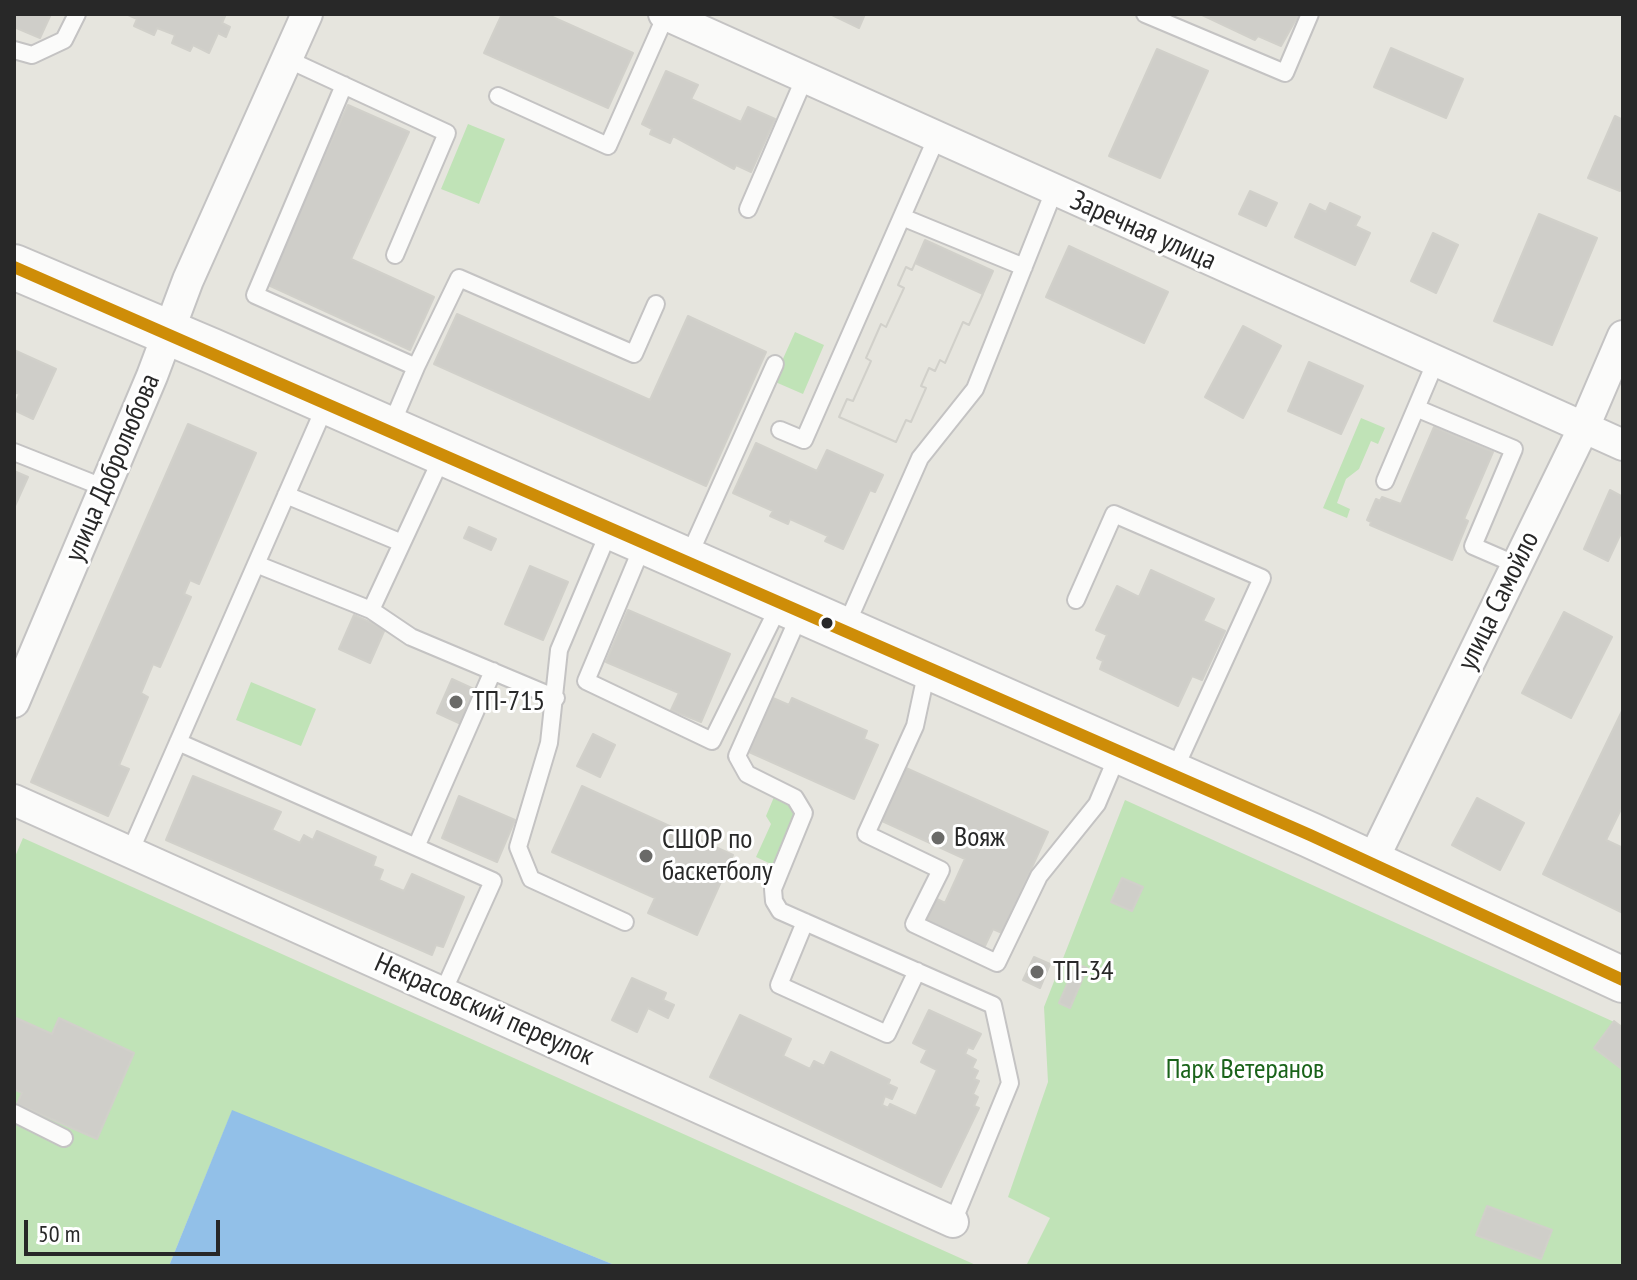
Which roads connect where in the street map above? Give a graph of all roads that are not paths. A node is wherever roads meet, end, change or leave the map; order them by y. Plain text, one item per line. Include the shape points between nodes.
1 (77, 14) edge
2 (307, 14) edge
3 (665, 14) edge
4 (1145, 14) edge
5 (1310, 14) edge
6 (14, 50) edge
7 (287, 59) junction
8 (805, 77) junction
9 (344, 85) junction
10 (498, 96) dead end
11 (936, 139) junction
12 (1054, 191) junction
13 (748, 209) dead end
14 (902, 217) junction
15 (395, 255) dead end
16 (14, 267) edge
17 (1024, 267) junction
18 (656, 304) dead end
19 (168, 333) junction
20 (1623, 336) edge
21 (1436, 361) junction
22 (775, 364) dead end
23 (416, 367) junction
24 (327, 402) junction
25 (1416, 408) junction
26 (1584, 427) junction
27 (389, 430) junction
28 (780, 430) dead end
29 (1623, 445) edge
30 (14, 452) edge
31 (443, 453) junction
32 (1385, 481) dead end
33 (105, 488) junction
34 (286, 495) junction
35 (627, 536) junction
36 (402, 543) junction
37 (686, 562) junction
38 (256, 564) junction
39 (1517, 565) junction
40 (1076, 600) dead end
41 (790, 608) junction
42 (371, 610) junction
43 (843, 631) junction
44 (928, 669) junction
45 (493, 671) junction
46 (556, 698) junction
47 (14, 702) edge
48 (178, 742) junction
49 (1119, 752) junction
50 (1172, 775) junction
51 (14, 800) edge
52 (416, 847) junction
53 (130, 852) junction
54 (1371, 864) junction
55 (625, 922) dead end
56 (805, 922) junction
57 (917, 971) junction
58 (1623, 980) edge
59 (443, 992) junction
60 (14, 1113) edge
61 (64, 1138) dead end
62 (953, 1222) joint

1 - 6 lane via 64,40 32,55
2 - 7 street, улица Добролюбова
3 - 8 street, Заречная улица
3 - 10 lane via 608,146
4 - 5 lane via 1285,73
7 - 9 lane
7 - 19 street, улица Добролюбова
8 - 11 street, Заречная улица
8 - 13 lane
9 - 15 lane via 447,133
9 - 23 lane via 255,295
11 - 12 street, Заречная улица
11 - 14 lane
12 - 17 lane
12 - 21 street, Заречная улица
14 - 17 lane
14 - 28 lane via 804,440
16 - 19 street
17 - 43 lane via 975,389 920,458
18 - 23 lane via 634,354 459,278
19 - 24 street
19 - 33 street, улица Добролюбова
20 - 26 street, улица Самойло
21 - 25 lane
21 - 26 street, Заречная улица
22 - 37 lane
23 - 27 lane
24 - 27 street
24 - 34 lane
25 - 32 lane
25 - 39 lane via 1514,449 1473,546
26 - 29 street, Заречная улица
26 - 39 street, улица Самойло
27 - 31 street
30 - 33 lane
31 - 35 street
31 - 36 lane
33 - 47 street, улица Добролюбова
34 - 36 lane
34 - 38 lane
35 - 37 street
35 - 41 lane via 619,596 586,681 712,741
35 - 46 lane via 559,650
36 - 42 lane
37 - 41 street
38 - 42 lane
38 - 48 lane
39 - 54 street, улица Самойло
40 - 50 lane via 1114,514 1262,578
41 - 43 street
41 - 56 lane via 737,756 747,774 795,798 802,807 804,819 773,894 780,911
42 - 45 lane via 411,637
43 - 44 street
44 - 49 street
44 - 49 lane via 915,726 866,834 941,870 914,924 997,963 1039,876 1097,804
45 - 46 lane
45 - 52 lane
46 - 55 lane via 549,743 518,847 523,864 531,879
48 - 52 lane
48 - 53 lane
49 - 50 street
50 - 54 street
51 - 53 street, Некрасовский переулок
52 - 59 lane via 493,881
53 - 59 street, Некрасовский переулок
54 - 58 street
56 - 57 lane
56 - 57 lane via 779,985 887,1034
57 - 62 lane via 993,1005 1010,1083
59 - 62 street, Некрасовский переулок
60 - 61 lane

